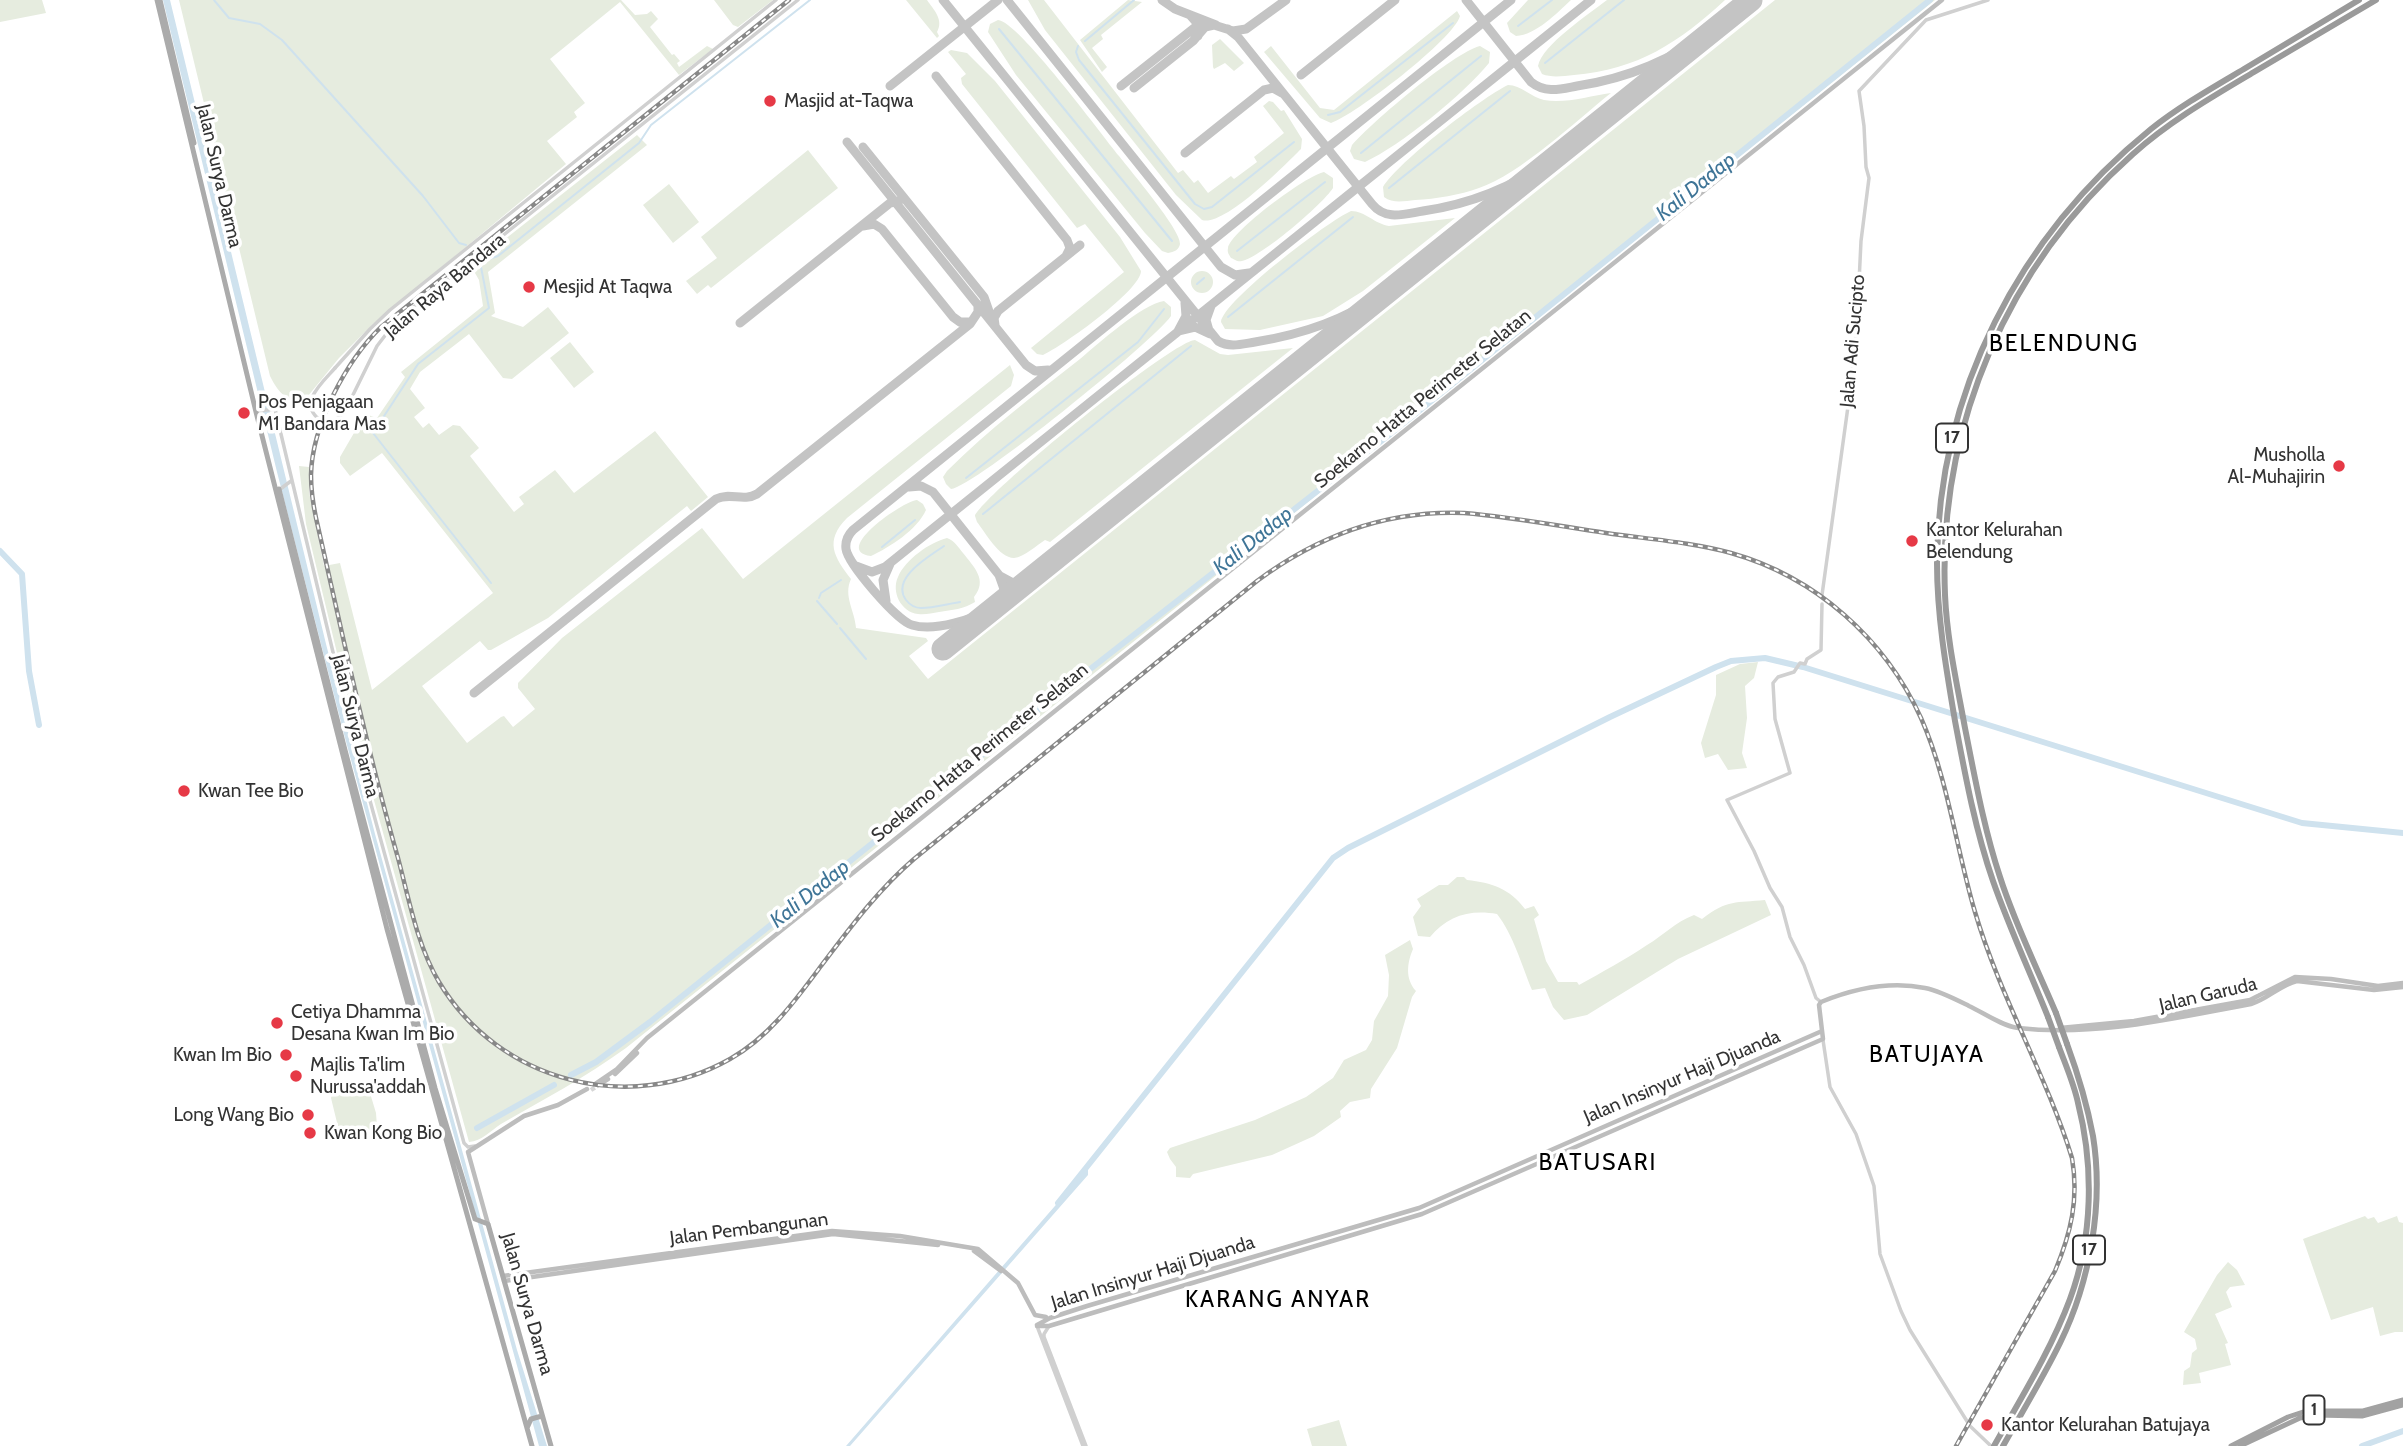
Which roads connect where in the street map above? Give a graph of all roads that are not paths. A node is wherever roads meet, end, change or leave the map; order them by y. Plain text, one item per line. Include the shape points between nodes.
1 (158, 0) edge
2 (776, 0) edge
3 (798, 0) edge
4 (1942, 0) edge
5 (1988, 0) edge
6 (2359, 0) edge
7 (2376, 0) edge
8 (2085, 195) junction
9 (2077, 204) junction
10 (260, 410) junction
11 (290, 481) junction
12 (280, 489) junction
13 (1822, 595) dead end
14 (1822, 604) dead end
15 (343, 750) junction
16 (2403, 985) edge
17 (1821, 1002) junction
18 (1822, 1031) junction
19 (1823, 1039) junction
20 (598, 1084) tunnel mouth
21 (589, 1089) tunnel mouth
22 (479, 1144) junction
23 (1557, 1150) junction
24 (474, 1221) junction
25 (485, 1223) junction
26 (1203, 1271) junction
27 (1005, 1272) junction
28 (1212, 1273) junction
29 (504, 1278) junction
30 (1205, 1278) junction
31 (1087, 1306) junction
32 (1089, 1313) junction
33 (1050, 1318) junction
34 (1037, 1326) junction
35 (1049, 1326) junction
36 (2403, 1402) edge
37 (523, 1413) junction
38 (542, 1416) junction
39 (531, 1419) junction
40 (527, 1428) junction
41 (2002, 1442) edge
42 (2238, 1445) edge
43 (532, 1446) edge
44 (551, 1446) edge
45 (1084, 1446) edge
46 (1993, 1446) edge

1 - 10 main road, Jalan Surya Darma
1 - 15 main road, Jalan Surya Darma via 256,412
2 - 3 street, Jalan Raya Bandara, bridge via 390,310 318,387 310,405 313,413 323,421 343,414 374,352 407,312
4 - 20 main road, Soekarno Hatta Perimeter Selatan via 657,1029 628,1063
5 - 13 street, Jalan Adi Sucipto via 1926,20 1858,93 1869,178 1850,392
6 - 8 highway, 17 via 2171,114
7 - 8 highway, 17 via 2177,120
8 - 9 highway, 17
9 - 41 highway, 17, bridge via 2028,276 1977,379 1950,489 1945,565 1949,630 1984,822 2000,879 2056,1013 2085,1100 2096,1177 2094,1223 2077,1301 2060,1343
9 - 41 highway, 17, bridge via 2022,271 1971,374 1942,488 1937,564 1941,632 1971,801 1993,881 2078,1101 2089,1177 2087,1222 2071,1297
10 - 11 street via 272,408
10 - 12 main road, Jalan Surya Darma
11 - 12 street
11 - 22 street via 341,693 464,1143 470,1148
12 - 15 main road, Jalan Surya Darma
14 - 17 street via 1821,650 1773,683 1775,719 1790,773 1727,800 1782,907 1787,931
15 - 24 main road, Jalan Surya Darma
16 - 17 main road, Jalan Garuda via 2295,977 2250,1000 2203,1011 2134,1024 2057,1029 2015,1028 1925,988 1876,987
17 - 18 main road
18 - 19 main road
18 - 23 main road, Jalan Insinyur Haji Djuanda
19 - 23 main road, Jalan Insinyur Haji Djuanda
19 - 46 street via 1830,1087 1856,1134 1874,1186 1880,1254 1901,1311 1970,1426
21 - 22 main road via 530,1113
22 - 25 main road via 467,1153
23 - 28 main road, Jalan Insinyur Haji Djuanda via 1422,1214
24 - 25 main road, Jalan Surya Darma
24 - 37 main road, Jalan Surya Darma
25 - 29 main road, Jalan Surya Darma
26 - 28 main road, Jalan Insinyur Haji Djuanda
26 - 30 main road
26 - 31 main road, Jalan Insinyur Haji Djuanda
27 - 29 main road, Jalan Pembangunan via 978,1249 832,1231
27 - 33 main road, Jalan Pembangunan via 1024,1290 1035,1315
27 - 34 main road, Jalan Pembangunan via 1018,1285
28 - 30 main road, Jalan Insinyur Haji Djuanda
29 - 38 main road, Jalan Surya Darma
30 - 32 main road, Jalan Insinyur Haji Djuanda
31 - 32 main road
31 - 33 main road, Jalan Insinyur Haji Djuanda
32 - 35 main road, Jalan Insinyur Haji Djuanda
33 - 34 main road, Jalan Insinyur Haji Djuanda
34 - 35 main road, Jalan Insinyur Haji Djuanda
34 - 45 street
35 - 45 street via 1044,1337
36 - 42 highway, 1 via 2362,1416 2300,1418
37 - 39 main road
37 - 40 main road, Jalan Surya Darma
38 - 39 main road
38 - 44 main road, Jalan Surya Darma
39 - 40 main road
40 - 43 main road, Jalan Surya Darma
41 - 46 highway, 17

